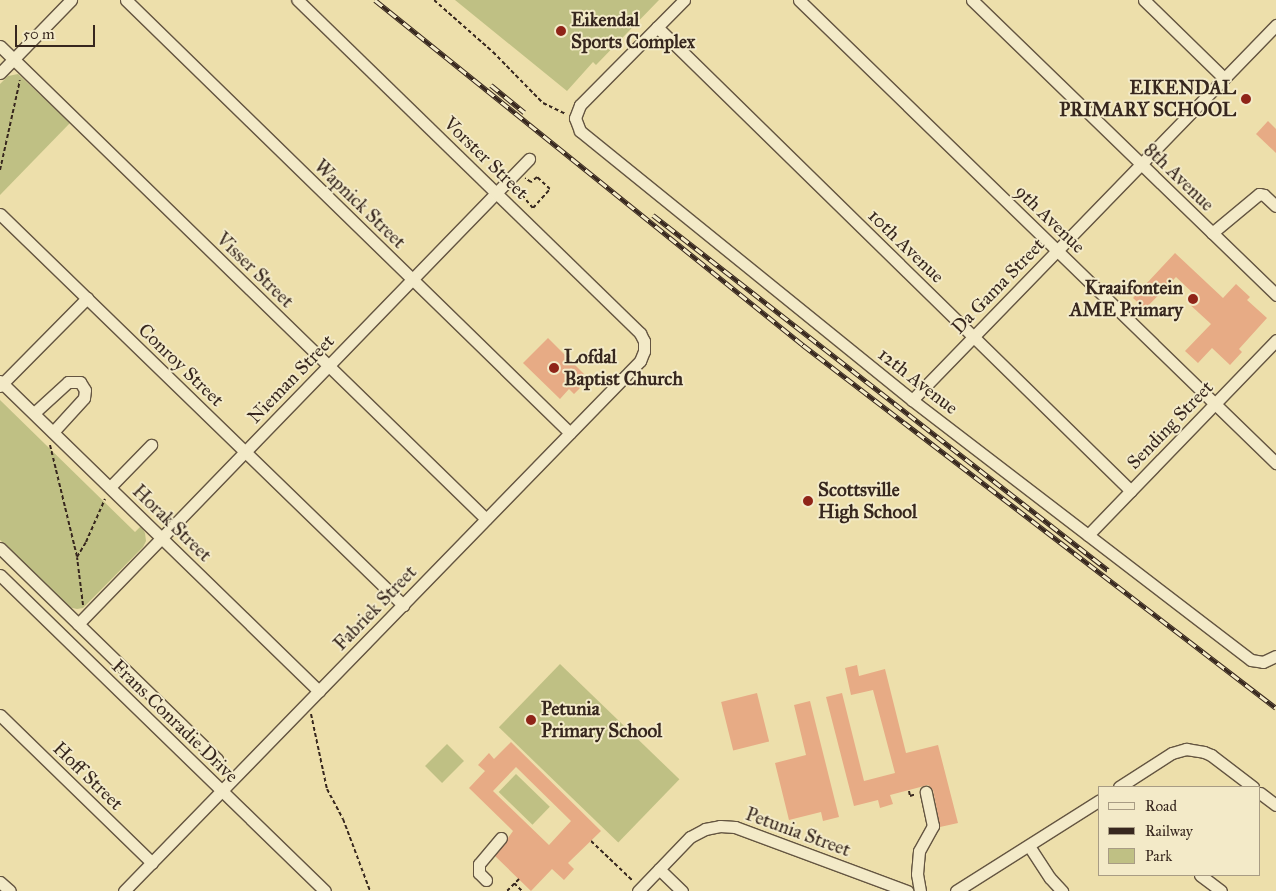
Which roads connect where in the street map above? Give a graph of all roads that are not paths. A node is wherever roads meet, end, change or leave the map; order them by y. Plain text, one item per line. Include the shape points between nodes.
1 (71, 0) edge
2 (126, 0) edge
3 (297, 0) edge
4 (684, 0) edge
5 (799, 0) edge
6 (972, 0) edge
7 (1144, 0) edge
8 (1276, 25) edge
9 (657, 27) junction
10 (0, 46) edge
11 (14, 59) junction
12 (0, 73) edge
13 (1224, 78) junction
14 (529, 159) dead end
15 (1141, 164) junction
16 (496, 193) junction
17 (1276, 206) edge
18 (0, 214) edge
19 (1212, 233) junction
20 (1057, 250) junction
21 (412, 280) junction
22 (1276, 296) edge
23 (87, 298) junction
24 (973, 336) junction
25 (1276, 340) edge
26 (645, 345) joint
27 (329, 365) junction
28 (1, 383) edge
29 (912, 400) junction
30 (1215, 404) junction
31 (34, 414) junction
32 (570, 433) junction
33 (51, 436) junction
34 (151, 445) dead end
35 (245, 452) junction
36 (1276, 463) edge
37 (110, 488) junction
38 (1131, 491) junction
39 (486, 519) junction
40 (1088, 535) junction
41 (162, 537) junction
42 (0, 548) edge
43 (0, 575) edge
44 (403, 605) junction
45 (81, 620) junction
46 (1276, 656) edge
47 (319, 691) junction
48 (0, 715) edge
49 (217, 759) dead end
50 (1121, 786) edge
51 (1252, 786) edge
52 (222, 791) junction
53 (926, 792) dead end
54 (1261, 793) edge
55 (1098, 801) edge
56 (1276, 805) edge
57 (501, 838) dead end
58 (1029, 846) junction
59 (152, 863) junction
60 (659, 869) junction
61 (1201, 876) edge
62 (486, 880) dead end
63 (0, 882) edge
64 (639, 890) edge
65 (10, 891) edge
66 (124, 891) edge
67 (325, 891) edge
68 (682, 891) edge
69 (907, 891) edge
70 (920, 891) edge
71 (956, 891) edge
72 (1062, 891) edge
73 (1221, 891) edge

1 - 11 street
2 - 21 street, Wapnick Street
3 - 16 street, Vorster Street
4 - 9 street
5 - 20 street, 9th Avenue
6 - 15 street, 8th Avenue
7 - 13 street
8 - 13 street, Da Gama Street
9 - 24 street, 10th Avenue
9 - 29 street, 12th Avenue via 580,105 575,118 580,130
10 - 11 street, Visser Street
11 - 12 street
11 - 27 street, Visser Street
13 - 15 street, Da Gama Street
14 - 16 street, Nieman Street
15 - 19 street, 8th Avenue
15 - 20 street, Da Gama Street
16 - 21 street, Nieman Street
16 - 26 street, Vorster Street via 640,333
17 - 19 street via 1259,194
18 - 23 street, Conroy Street
19 - 22 street, 8th Avenue
20 - 24 street, Da Gama Street
20 - 30 street, 9th Avenue
21 - 27 street, Nieman Street
21 - 32 street, Wapnick Street
23 - 28 street
23 - 35 street, Conroy Street
24 - 29 street, Da Gama Street
24 - 38 street, 10th Avenue
25 - 30 street, Sending Street
26 - 32 street, Fabriek Street via 640,361
27 - 35 street, Nieman Street
27 - 39 street, Visser Street
28 - 31 street, Horak Street
29 - 40 street, 12th Avenue
30 - 36 street, 9th Avenue
30 - 38 street, Sending Street
31 - 33 street, Horak Street
31 - 33 street via 68,382 80,382 85,390 84,398
32 - 39 street, Fabriek Street
33 - 37 street, Horak Street
34 - 37 street
35 - 41 street, Nieman Street
35 - 44 street, Conroy Street
37 - 41 street, Horak Street
38 - 40 street, Sending Street
39 - 44 street, Fabriek Street
40 - 46 street, 12th Avenue via 1251,660 1263,662
41 - 45 street, Nieman Street
41 - 47 street, Horak Street
42 - 45 street
43 - 52 street, Frans Conradie Drive
44 - 47 street, Fabriek Street
45 - 49 street
47 - 52 street, Fabriek Street
48 - 59 street, Hoff Street
50 - 51 street via 1172,752 1186,750 1211,755
52 - 59 street, Fabriek Street
52 - 67 street, Frans Conradie Drive
53 - 70 street via 933,826 919,852 917,874
54 - 56 street
55 - 58 street
57 - 62 street via 479,864 479,872
58 - 71 street
58 - 72 street
59 - 66 street, Fabriek Street
60 - 64 street, Petunia Street
60 - 68 street
60 - 69 street, Petunia Street via 690,837 705,829 728,826 757,829
61 - 73 street
63 - 65 street

